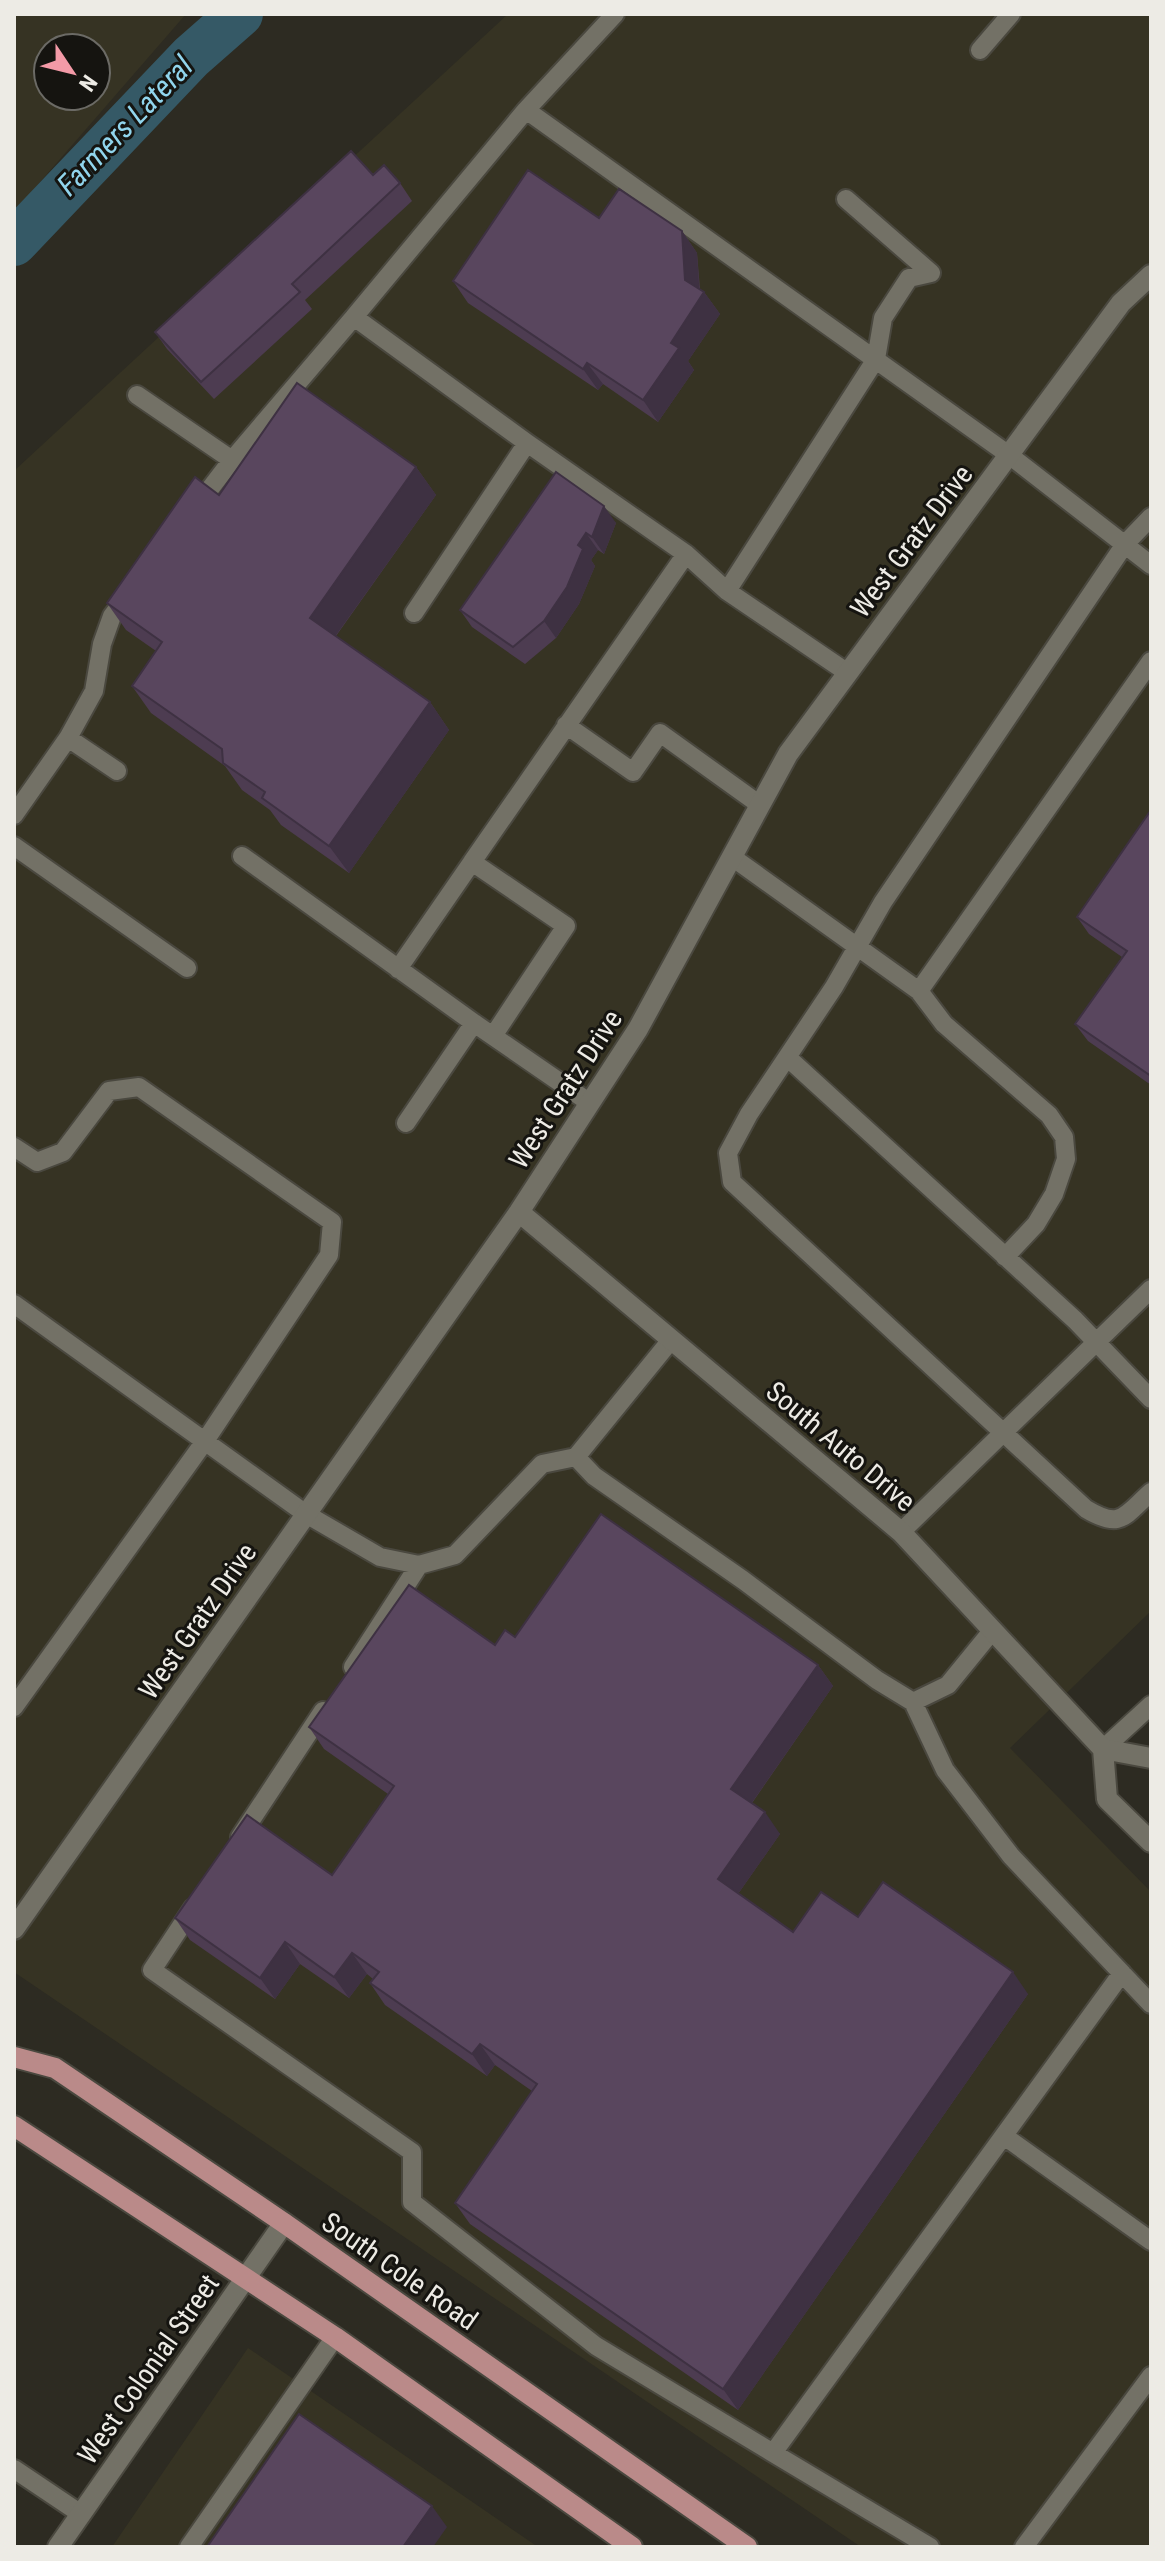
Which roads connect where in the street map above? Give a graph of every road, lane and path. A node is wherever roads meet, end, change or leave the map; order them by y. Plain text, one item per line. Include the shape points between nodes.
1 (615, 14) edge
2 (1011, 14) edge
3 (980, 50) dead end
4 (526, 110) junction
5 (846, 199) dead end
6 (1151, 275) edge
7 (354, 317) junction
8 (876, 359) junction
9 (137, 395) dead end
10 (527, 443) junction
11 (1009, 455) junction
12 (232, 460) junction
13 (188, 517) edge
14 (1151, 517) edge
15 (1125, 544) junction
16 (686, 554) junction
17 (1151, 565) edge
18 (141, 579) edge
19 (727, 591) junction
20 (414, 613) dead end
21 (1151, 661) edge
22 (848, 673) junction
23 (566, 725) junction
24 (68, 738) junction
25 (117, 771) dead end
26 (760, 805) junction
27 (14, 815) edge
28 (14, 846) edge
29 (242, 856) dead end
30 (732, 857) junction
31 (472, 862) junction
32 (857, 946) junction
33 (187, 968) dead end
34 (398, 969) junction
35 (919, 991) junction
36 (474, 1023) junction
37 (493, 1036) junction
38 (787, 1057) junction
39 (590, 1103) junction
40 (406, 1123) dead end
41 (14, 1147) edge
42 (519, 1212) junction
43 (1005, 1257) junction
44 (1151, 1289) edge
45 (14, 1304) edge
46 (671, 1340) junction
47 (1096, 1342) junction
48 (1151, 1399) edge
49 (1004, 1432) junction
50 (205, 1441) junction
51 (576, 1457) junction
52 (1151, 1492) edge
53 (306, 1514) junction
54 (901, 1532) junction
55 (419, 1565) junction
56 (992, 1631) junction
57 (913, 1702) junction
58 (1151, 1705) edge
59 (14, 1707) edge
60 (1103, 1749) junction
61 (1151, 1758) edge
62 (1151, 1842) edge
63 (230, 1853) edge
64 (204, 1892) edge
65 (14, 1929) edge
66 (1122, 1973) junction
67 (1151, 2004) edge
68 (14, 2057) edge
69 (14, 2126) edge
70 (1004, 2136) junction
71 (284, 2223) junction
72 (1151, 2241) edge
73 (245, 2279) junction
74 (335, 2337) junction
75 (1151, 2376) edge
76 (773, 2453) junction
77 (14, 2469) edge
78 (81, 2514) junction
79 (58, 2547) edge
80 (189, 2547) edge
81 (632, 2547) edge
82 (747, 2547) edge
83 (930, 2547) edge
84 (1024, 2547) edge

1 - 4 lane
2 - 3 lane
4 - 7 lane
4 - 8 lane
5 - 8 lane via 931,273 909,278 883,318
6 - 11 street, West Gratz Drive via 1121,303
7 - 10 lane
7 - 12 lane
8 - 11 lane
8 - 19 lane
9 - 12 lane
10 - 16 lane
10 - 20 lane
11 - 15 lane
11 - 22 street, West Gratz Drive
12 - 13 lane
14 - 15 lane
15 - 17 lane
15 - 32 lane
16 - 19 lane
16 - 23 lane
18 - 24 lane via 112,616 94,691
19 - 22 lane
21 - 35 lane
22 - 26 street, West Gratz Drive via 788,754
23 - 26 lane via 633,772 660,733
23 - 31 lane
24 - 25 lane
24 - 27 lane
26 - 30 street, West Gratz Drive
28 - 33 lane
29 - 34 lane
30 - 32 lane
30 - 39 street, West Gratz Drive via 638,1029
31 - 34 lane
31 - 37 lane via 566,926
32 - 35 lane
32 - 38 lane
34 - 36 lane
35 - 43 lane via 944,1024 1049,1115 1064,1137 1066,1159 1054,1194 1036,1224
36 - 37 lane
36 - 40 lane
37 - 39 lane
38 - 43 lane
38 - 49 lane via 728,1153 732,1182
39 - 42 street, West Gratz Drive
41 - 50 lane via 37,1162 63,1152 109,1091 139,1087 332,1222 329,1255
42 - 46 street, South Auto Drive
42 - 53 street, West Gratz Drive
43 - 47 lane
44 - 47 lane
45 - 50 lane
46 - 51 lane
46 - 54 street, South Auto Drive
47 - 48 lane
47 - 49 lane
49 - 52 lane via 1104,1520 1121,1519
49 - 54 lane
50 - 53 lane
50 - 59 lane
51 - 55 lane via 542,1464 455,1555
51 - 57 lane via 594,1476
53 - 55 lane via 380,1557
53 - 65 street, West Gratz Drive
54 - 56 street, South Auto Drive
55 - 63 lane
56 - 57 lane via 948,1685
56 - 60 street, South Auto Drive
57 - 66 lane via 945,1770 1001,1844
58 - 60 lane
60 - 61 street
60 - 62 street via 1107,1799
64 - 76 lane via 152,1970 412,2152 412,2202 596,2346
66 - 67 lane
66 - 70 lane
68 - 71 main road, South Cole Road via 55,2068
69 - 73 main road
70 - 72 lane
70 - 76 lane
71 - 73 street, West Colonial Street
71 - 82 main road, South Cole Road
73 - 74 main road
73 - 78 street, West Colonial Street
74 - 80 lane
74 - 81 main road
75 - 84 lane
76 - 83 lane
77 - 78 lane
78 - 79 street, West Colonial Street

